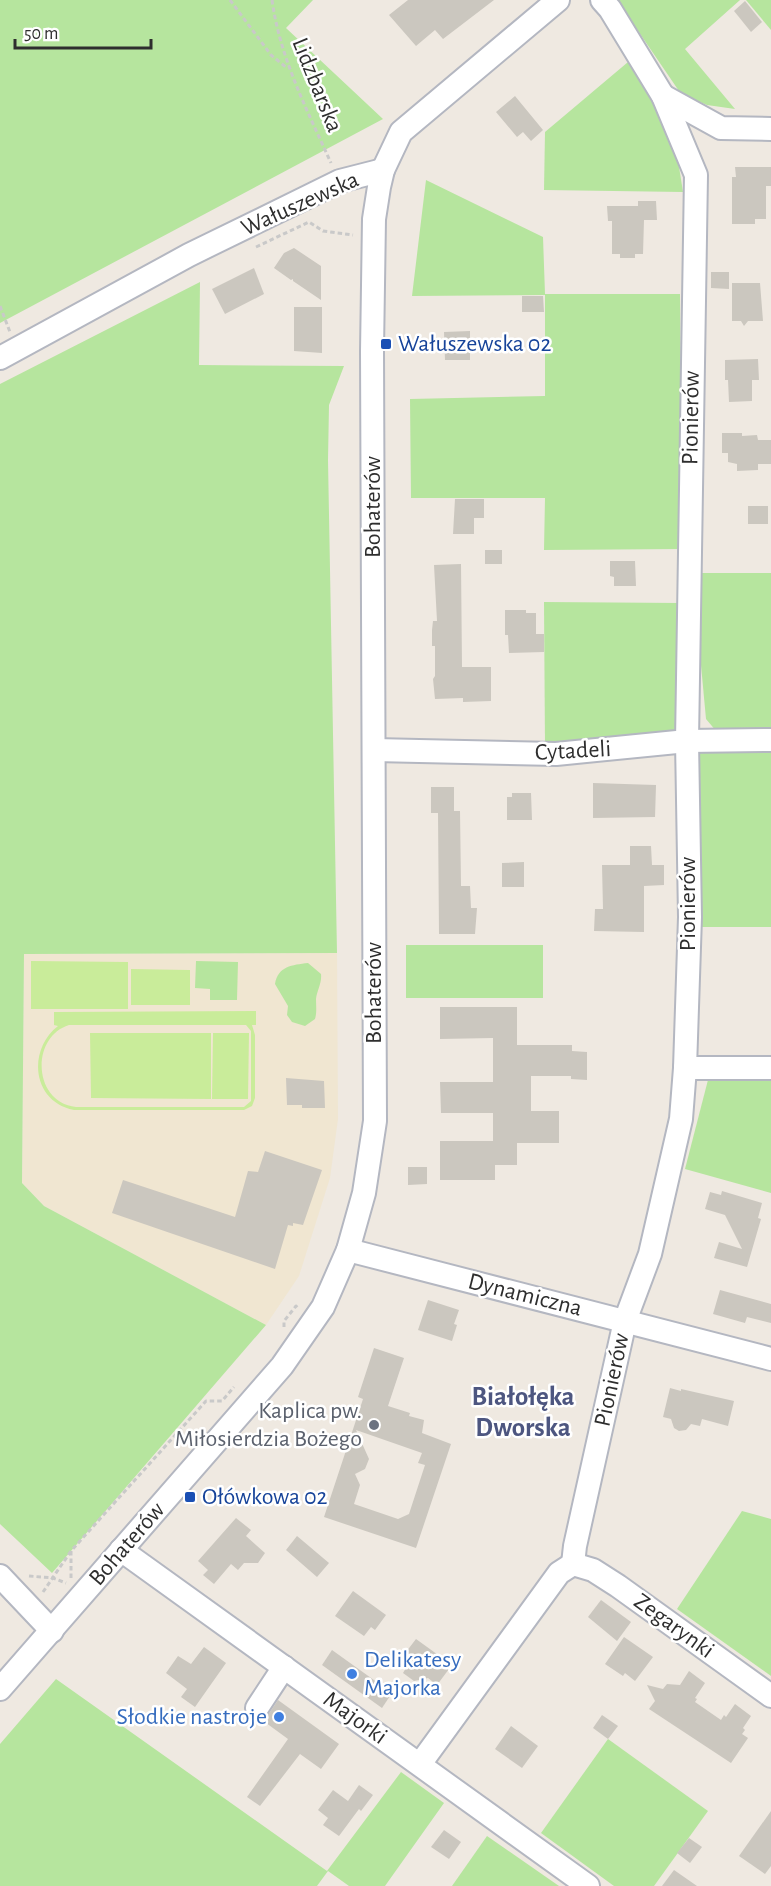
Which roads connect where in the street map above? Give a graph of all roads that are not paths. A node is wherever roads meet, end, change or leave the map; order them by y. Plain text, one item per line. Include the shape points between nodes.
1 (558, 0) edge
2 (602, 0) edge
3 (663, 96) junction
4 (771, 129) edge
5 (383, 170) junction
6 (8, 354) edge
7 (771, 740) edge
8 (687, 741) junction
9 (374, 750) junction
10 (685, 1068) junction
11 (771, 1068) edge
12 (348, 1250) junction
13 (625, 1321) junction
14 (771, 1359) edge
15 (121, 1550) junction
16 (573, 1564) junction
17 (0, 1576) edge
18 (52, 1631) junction
19 (284, 1667) junction
20 (0, 1689) edge
21 (771, 1696) edge
22 (257, 1708) dead end
23 (420, 1764) junction
24 (588, 1886) edge

1 - 5 street, Wałuszewska via 401,132
2 - 3 street, Pionierów
3 - 4 street via 721,128
3 - 8 street, Pionierów via 696,175
5 - 6 street, Wałuszewska via 340,181 189,255
5 - 9 street, Bohaterów via 374,219
7 - 8 street, Cytadeli
8 - 9 street, Cytadeli via 556,754
8 - 10 street, Pionierów via 690,916
9 - 12 street, Bohaterów via 375,1121 364,1193
10 - 11 street
10 - 13 street, Pionierów via 681,1119 650,1254
12 - 13 street, Dynamiczna
12 - 15 street, Bohaterów via 323,1307 282,1366
13 - 14 street, Dynamiczna
13 - 16 street, Pionierów
15 - 18 street, Bohaterów
15 - 19 street, Majorki
16 - 21 street, Zegarynki via 593,1570 618,1586
16 - 23 street via 559,1572
17 - 18 street
18 - 20 street, Bohaterów
19 - 22 street
19 - 23 street, Majorki
23 - 24 street, Majorki

